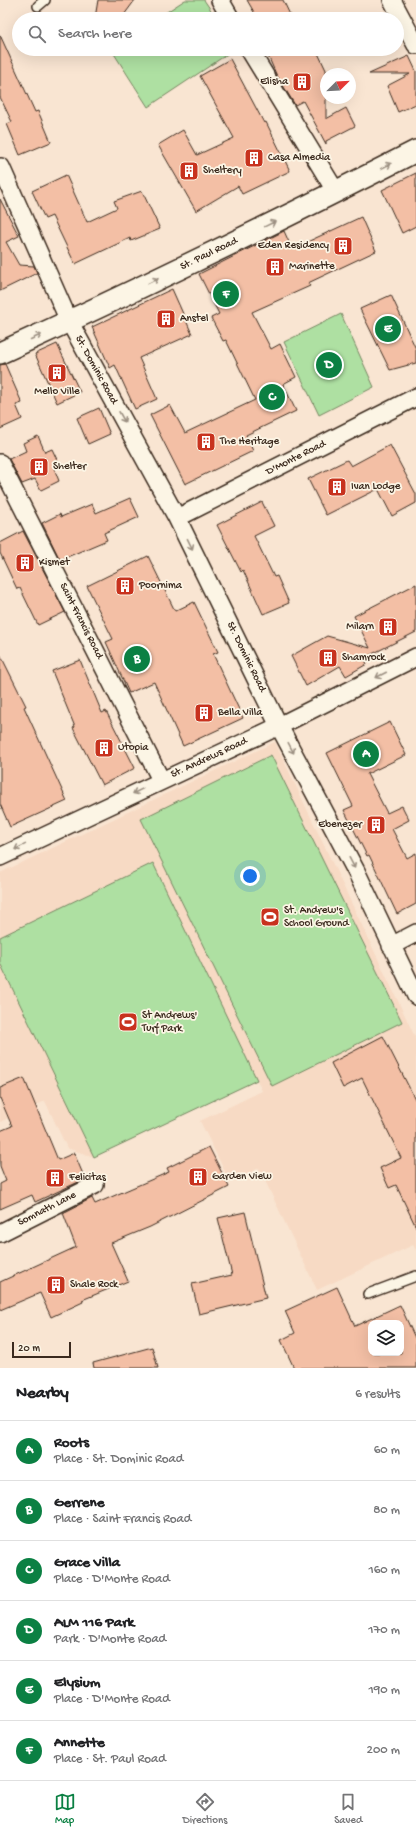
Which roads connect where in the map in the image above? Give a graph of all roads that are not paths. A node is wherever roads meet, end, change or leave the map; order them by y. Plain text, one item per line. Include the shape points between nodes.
1 (220, 0) edge
2 (392, 0) edge
3 (227, 12) edge
4 (398, 12) edge
5 (404, 22) edge
6 (416, 45) edge
7 (253, 56) edge
8 (416, 151) edge
9 (1, 167) edge
10 (336, 192) junction
11 (70, 322) junction
12 (0, 353) edge
13 (416, 397) edge
14 (0, 463) edge
15 (177, 518) junction
16 (416, 657) edge
17 (279, 726) junction
18 (161, 780) junction
19 (0, 856) edge
20 (416, 933) edge
21 (391, 946) junction
22 (416, 996) edge
23 (95, 1185) dead end
24 (0, 1233) edge
25 (416, 1276) edge
26 (368, 1294) dead end

1 - 3 street
2 - 4 street
5 - 6 street
7 - 10 street
10 -> 8 street, St. Paul Road
9 - 11 street, St. Dominic Road
11 -> 10 street, St. Paul Road
12 -> 11 street, St. Paul Road
11 -> 15 street, St. Dominic Road
13 - 15 street, D'Monte Road
14 - 18 street, Saint Francis Road
15 -> 17 street, St. Dominic Road
16 -> 17 street, St. Andrews Road
17 - 18 street, St. Andrews Road
17 -> 21 street, St. Dominic Road via 356,871
18 -> 19 street, St. Andrews Road
20 - 21 street
21 - 22 street, St. Dominic Road
23 - 24 street, Somnath Lane
25 - 26 lane

